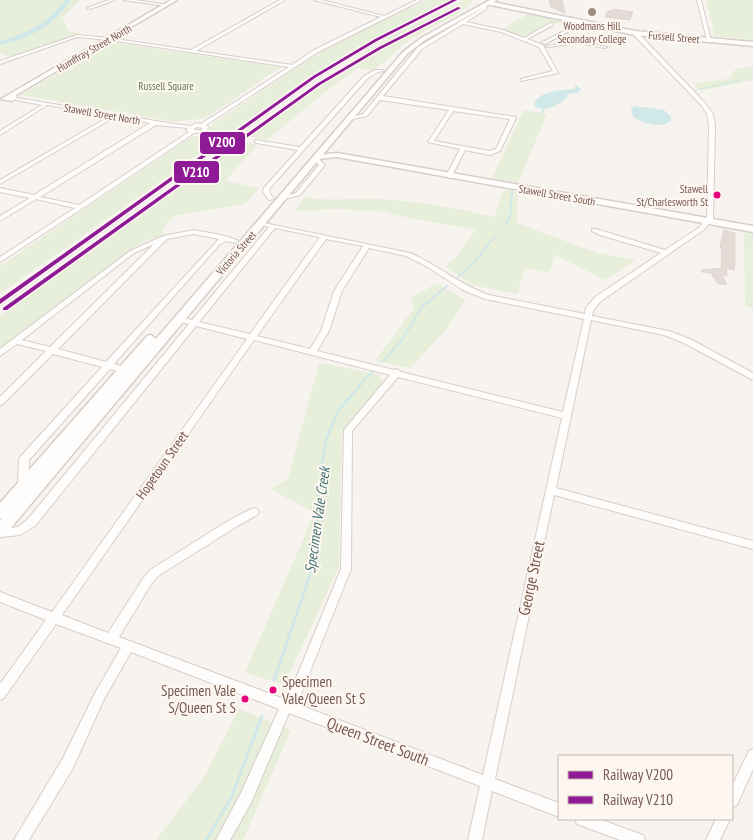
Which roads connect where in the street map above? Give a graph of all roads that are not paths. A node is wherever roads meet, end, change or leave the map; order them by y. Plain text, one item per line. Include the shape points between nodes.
1 (113, 0) edge
2 (125, 0) edge
3 (175, 0) edge
4 (284, 0) edge
5 (316, 0) edge
6 (420, 0) edge
7 (698, 0) edge
8 (485, 1) edge
9 (166, 5) junction
10 (89, 8) dead end
11 (384, 17) junction
12 (459, 19) junction
13 (582, 22) junction
14 (552, 24) dead end
15 (635, 32) junction
16 (108, 39) junction
17 (709, 40) junction
18 (524, 41) junction
19 (753, 44) edge
20 (545, 45) junction
21 (605, 47) dead end
22 (192, 51) junction
23 (0, 63) edge
24 (292, 66) junction
25 (386, 71) junction
26 (398, 73) junction
27 (523, 80) dead end
28 (6, 98) edge
29 (379, 98) junction
30 (46, 104) junction
31 (452, 109) junction
32 (114, 116) junction
33 (350, 119) junction
34 (155, 123) junction
35 (192, 130) junction
36 (0, 132) edge
37 (257, 141) dead end
38 (463, 148) junction
39 (302, 149) junction
40 (317, 155) junction
41 (449, 176) junction
42 (0, 182) edge
43 (0, 190) edge
44 (35, 197) junction
45 (271, 199) junction
46 (81, 206) junction
47 (0, 219) edge
48 (259, 219) junction
49 (708, 221) junction
50 (273, 226) junction
51 (753, 229) edge
52 (594, 230) dead end
53 (324, 236) junction
54 (165, 237) junction
55 (230, 239) junction
56 (367, 245) junction
57 (666, 253) junction
58 (0, 260) edge
59 (588, 317) junction
60 (179, 319) junction
61 (195, 323) junction
62 (253, 338) junction
63 (16, 341) junction
64 (51, 350) junction
65 (312, 352) junction
66 (0, 353) edge
67 (109, 366) junction
68 (124, 370) junction
69 (397, 372) junction
70 (753, 377) edge
71 (0, 402) edge
72 (567, 416) junction
73 (23, 486) junction
74 (550, 490) junction
75 (254, 512) dead end
76 (0, 514) edge
77 (0, 532) edge
78 (753, 545) edge
79 (0, 597) edge
80 (53, 618) junction
81 (111, 640) junction
82 (128, 647) junction
83 (0, 694) edge
84 (288, 707) junction
85 (753, 754) edge
86 (487, 783) junction
87 (733, 798) edge
88 (558, 810) edge
89 (585, 820) edge
90 (723, 820) edge
91 (21, 840) edge
92 (222, 840) edge
93 (474, 840) edge
94 (638, 840) edge
95 (713, 840) edge

1 - 10 street
2 - 9 street
3 - 9 street, Humffray Street North
4 - 22 street
5 - 11 street
6 - 11 street
7 - 17 street
8 - 12 main road, Victoria Street
8 - 13 street, Fussell Street
9 - 16 street, Humffray Street North
11 - 24 street
12 - 18 street
12 - 25 main road, Victoria Street via 411,42
12 - 26 street via 420,48
13 - 15 street, Fussell Street
13 - 20 street
14 - 18 street
15 - 17 street, Fussell Street
15 - 49 street via 710,114
16 - 22 street
16 - 23 street via 77,36
16 - 28 street, Humffray Street North
17 - 19 street, Fussell Street
18 - 20 street
20 - 21 street via 578,42
20 - 27 street via 556,72
22 - 24 street
24 - 35 street via 204,125 206,129
25 - 26 street
25 - 33 main road, Victoria Street
25 - 39 street via 367,76
25 - 40 main road, Victoria Street
26 - 29 street
28 - 30 street, Stawell Street North
29 - 31 street
29 - 33 street via 364,116
30 - 32 street, Stawell Street North
30 - 36 street
31 - 38 street via 431,142
31 - 38 street via 513,118 496,153
32 - 34 street, Stawell Street North
32 - 42 street
33 - 40 main road, Victoria Street
34 - 35 street, Stawell Street North
34 - 44 street
35 - 46 street
37 - 39 street
38 - 41 street
39 - 45 street via 266,189
40 - 41 street, Stawell Street South via 334,155
40 - 45 main road, Victoria Street
40 - 48 main road, Victoria Street via 282,199
41 - 49 street, Stawell Street South
43 - 44 street
44 - 46 street
44 - 47 street
45 - 48 main road, Victoria Street
46 - 58 street
48 - 50 street
48 - 55 main road, Victoria Street
48 - 60 main road, Victoria Street
49 - 51 street, Stawell Street South
49 - 57 street via 703,228
50 - 53 street
50 - 61 street
52 - 57 street
53 - 56 street
53 - 62 street, Hopetoun Street
54 - 55 street via 191,232
54 - 63 street via 132,252
54 - 64 street
55 - 67 street via 214,247
55 - 68 main road, Victoria Street
56 - 59 street via 414,257 463,288 481,295
56 - 65 street via 336,294 325,331
57 - 59 street via 598,299 591,306
59 - 70 street via 673,335
59 - 72 street, George Street
60 - 61 street
60 - 77 main road, Victoria Street
61 - 62 street
61 - 77 street via 31,523 20,531
62 - 65 street
62 - 80 street, Hopetoun Street
63 - 64 street
63 - 66 street
64 - 67 street
64 - 71 street
65 - 69 street
67 - 68 street
67 - 73 street via 24,459
68 - 73 main road, Victoria Street
69 - 72 street
69 - 84 street via 348,430 346,569
72 - 74 street, George Street
73 - 76 main road, Victoria Street
74 - 78 street
74 - 86 street, George Street
75 - 81 street via 154,573
79 - 80 street, Queen Street South
80 - 81 street, Queen Street South
80 - 83 street, Hopetoun Street
81 - 82 street, Queen Street South
82 - 84 street, Queen Street South
82 - 91 street via 99,697 68,763
84 - 86 street, Queen Street South
84 - 92 street via 246,798
85 - 87 street
86 - 88 street, Queen Street South
86 - 93 street, George Street
89 - 94 street
90 - 95 street

